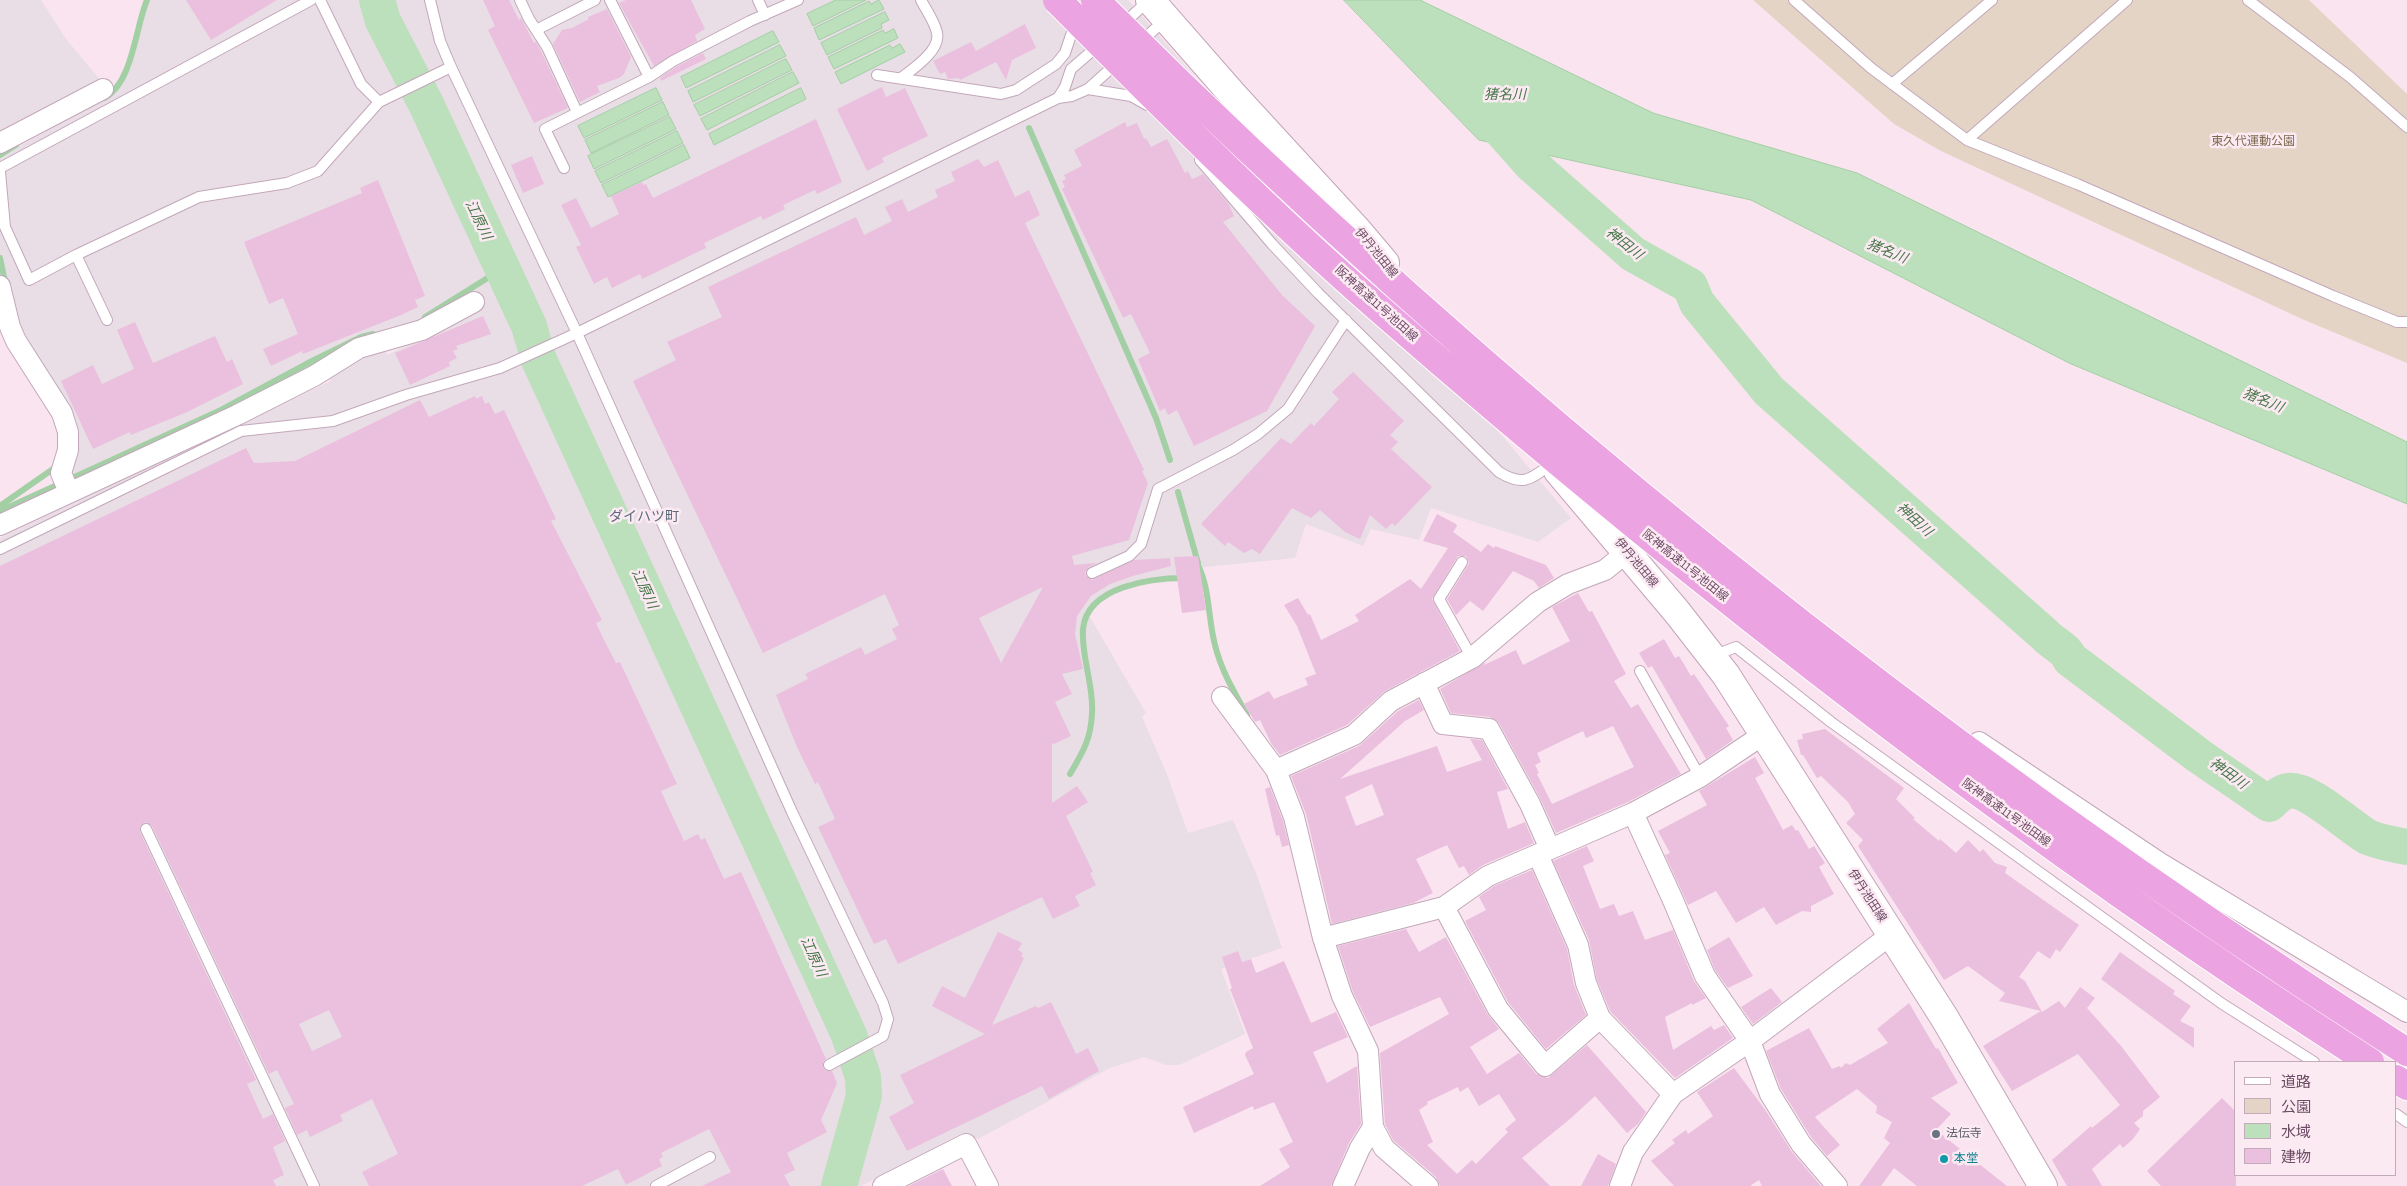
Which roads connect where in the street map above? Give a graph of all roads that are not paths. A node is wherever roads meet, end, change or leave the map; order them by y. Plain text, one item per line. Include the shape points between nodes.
1 (311, 0) edge
2 (320, 0) edge
3 (430, 0) edge
4 (520, 0) edge
5 (595, 0) edge
6 (610, 0) edge
7 (758, 0) edge
8 (798, 0) edge
9 (921, 0) edge
10 (1057, 0) edge
11 (1095, 0) edge
12 (1100, 0) edge
13 (1794, 0) edge
14 (1992, 0) edge
15 (2127, 0) edge
16 (2248, 0) edge
17 (1155, 7) edge
18 (765, 15) junction
19 (536, 30) junction
20 (451, 67) junction
21 (1106, 67) junction
22 (877, 75) dead end
23 (649, 77) junction
24 (901, 78) junction
25 (1892, 84) junction
26 (103, 89) dead end
27 (1088, 89) junction
28 (1058, 98) junction
29 (379, 102) junction
30 (1142, 102) junction
31 (577, 112) junction
32 (2407, 127) edge
33 (1967, 140) junction
34 (0, 143) edge
35 (0, 168) edge
36 (564, 168) dead end
37 (0, 172) edge
38 (76, 255) junction
39 (0, 286) edge
40 (474, 302) dead end
41 (107, 320) dead end
42 (1346, 320) junction
43 (2407, 322) edge
44 (577, 333) junction
45 (1551, 464) junction
46 (67, 486) junction
47 (0, 525) edge
48 (0, 549) edge
49 (1719, 549) dead end
50 (1627, 552) junction
51 (1462, 562) dead end
52 (1092, 573) dead end
53 (1712, 656) junction
54 (1472, 658) junction
55 (1640, 671) dead end
56 (1424, 683) junction
57 (1222, 697) dead end
58 (1764, 734) junction
59 (1276, 770) junction
60 (1700, 777) junction
61 (1633, 813) junction
62 (146, 829) dead end
63 (1544, 852) junction
64 (1444, 906) junction
65 (1892, 934) junction
66 (1323, 938) junction
67 (2407, 1012) edge
68 (1600, 1018) junction
69 (1750, 1041) junction
70 (2407, 1052) edge
71 (2312, 1061) edge
72 (2369, 1061) edge
73 (831, 1064) dead end
74 (1673, 1094) junction
75 (1373, 1128) junction
76 (710, 1157) dead end
77 (314, 1186) edge
78 (656, 1186) edge
79 (883, 1186) edge
80 (988, 1186) edge
81 (1343, 1186) edge
82 (1428, 1186) edge
83 (1620, 1186) edge
84 (1837, 1186) edge
85 (2043, 1186) edge

1 - 35 lane
2 - 29 lane via 361,84
3 - 20 lane via 433,20
4 - 19 lane
5 - 19 lane
6 - 23 lane
7 - 18 lane
8 - 18 lane
9 - 24 lane via 937,39 926,56
10 - 72 highway, 阪神高速11号池田線, bridge via 1179,122 1374,305 1760,627 1935,762 2110,887
11 - 70 highway, bridge via 1202,107 1415,304 1494,374 1775,604 1953,741 2142,876
12 - 24 lane via 1071,35 1065,53 1056,64 1016,90 1001,94
13 - 25 lane
14 - 25 lane
15 - 33 lane
16 - 32 lane via 2350,77
17 - 21 lane
17 - 21 lane
17 - 45 main road, 伊丹池田線 via 1358,231
18 - 23 lane
19 - 31 lane
20 - 29 lane
20 - 44 lane
21 - 27 lane
21 - 28 lane via 1071,69
21 - 30 lane
22 - 24 lane
23 - 31 lane
25 - 33 lane
26 - 34 street
27 - 28 lane
27 - 30 lane via 1131,96
28 - 44 lane
29 - 38 lane via 318,171 287,183 199,198
30 - 42 lane via 1175,130 1272,244
31 - 36 lane via 544,129
33 - 43 lane via 2077,184 2333,296 2398,322
37 - 38 lane via 5,227 29,280
38 - 41 lane
39 - 46 street via 16,341 62,413 68,432 68,450 61,473
40 - 46 street via 422,330 359,348 314,376 238,415
42 - 45 lane via 1499,472 1512,480 1523,481
42 - 52 lane via 1288,409 1233,450 1158,489 1138,548 1129,556
44 - 48 lane via 500,368 406,395 333,421 241,431
44 - 73 lane via 792,812 883,1003 888,1019 883,1036
45 - 50 main road, 伊丹池田線
46 - 47 street
49 - 67 street via 1982,744 2160,863
50 - 53 main road, 伊丹池田線
50 - 54 street via 1605,570 1568,584 1538,602
51 - 54 lane via 1440,599
53 - 58 main road, 伊丹池田線
53 - 71 lane via 1736,647 1862,745 2222,1003
54 - 56 street
55 - 60 lane
56 - 59 street via 1391,701 1354,735
56 - 63 street via 1443,724 1489,729 1530,804
57 - 59 street
58 - 60 street
58 - 65 main road, 伊丹池田線
59 - 66 street via 1294,817
60 - 61 street
61 - 63 street
61 - 69 street via 1705,976
62 - 77 lane
63 - 64 street via 1488,876
63 - 68 street
64 - 66 street
64 - 68 street via 1498,1009 1545,1066
65 - 69 street
65 - 85 main road, 伊丹池田線
66 - 75 street via 1342,996 1368,1051
68 - 74 street
69 - 74 street
69 - 84 street via 1770,1094 1801,1144
74 - 83 street via 1633,1152
75 - 81 street
75 - 82 street via 1384,1148
76 - 78 lane
79 - 80 street via 966,1144

